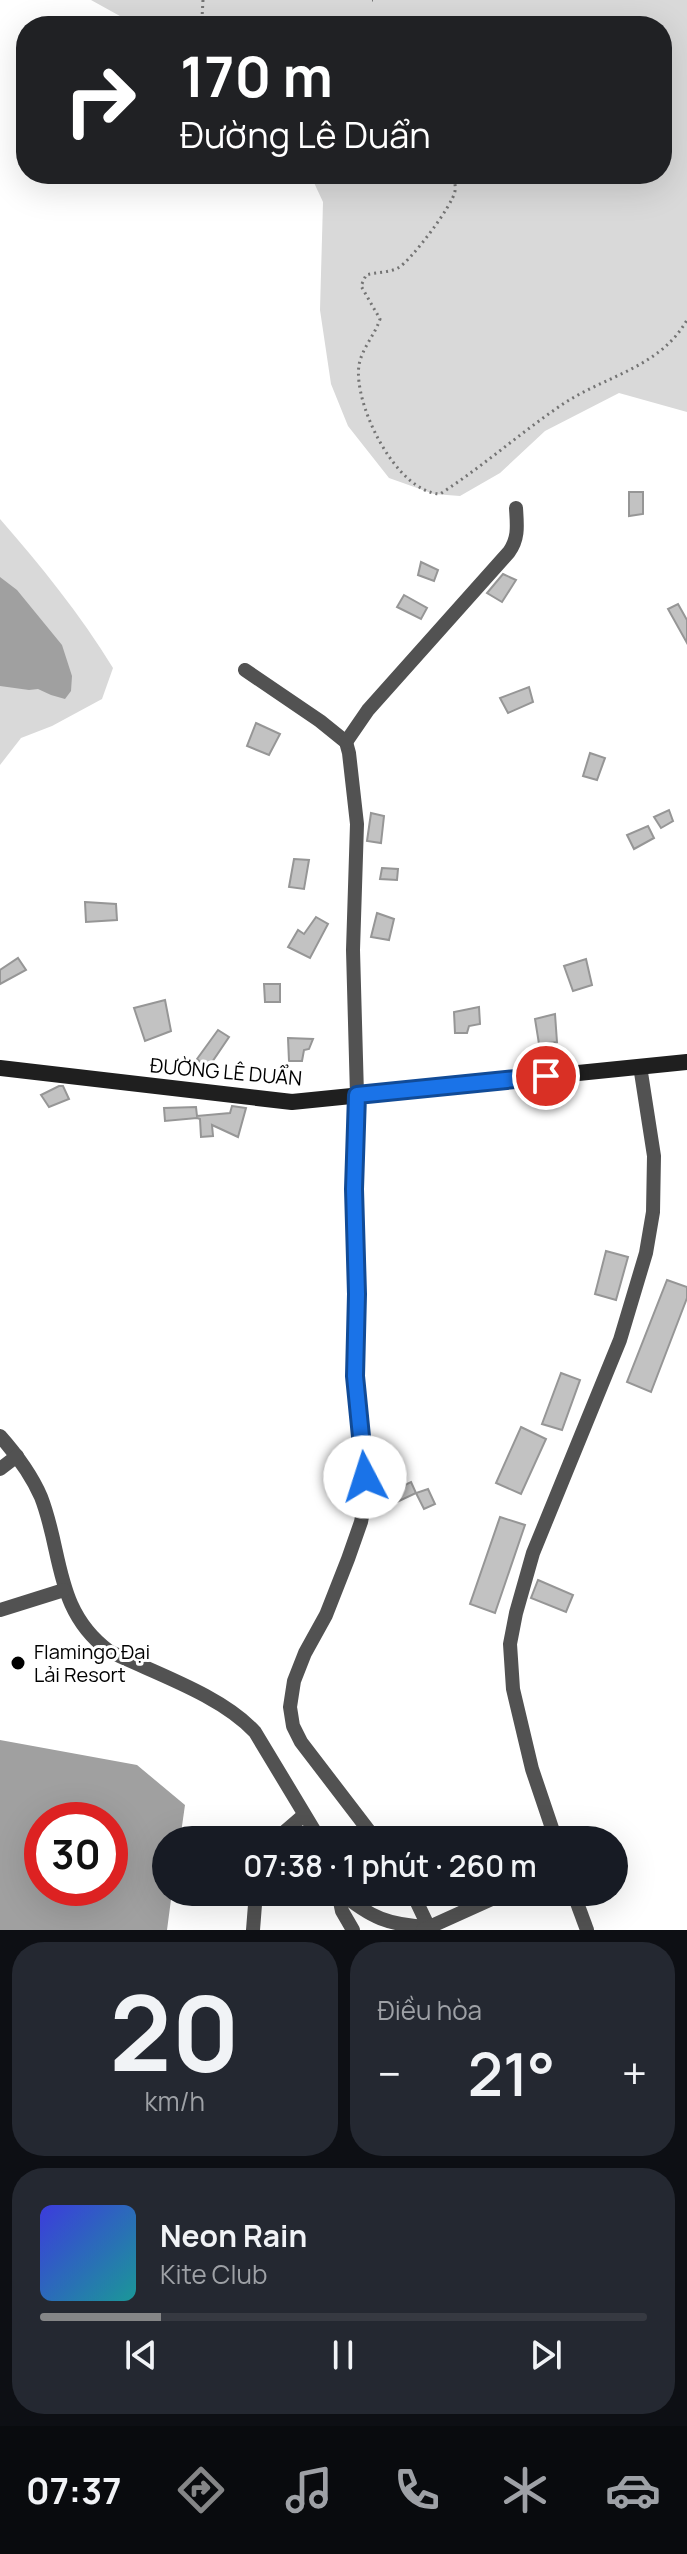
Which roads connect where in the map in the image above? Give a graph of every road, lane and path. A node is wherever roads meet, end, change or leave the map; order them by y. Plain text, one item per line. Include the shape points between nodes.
1 (454, 184) edge
2 (687, 320) edge
3 (516, 508) dead end
4 (245, 670) dead end
5 (346, 742) junction
6 (687, 1062) edge
7 (640, 1066) junction
8 (0, 1068) edge
9 (357, 1095) junction
10 (0, 1436) edge
11 (17, 1456) junction
12 (0, 1469) edge
13 (64, 1590) junction
14 (0, 1610) edge
15 (304, 1815) junction
16 (291, 1826) edge
17 (311, 1826) edge
18 (365, 1826) edge
19 (551, 1826) edge
20 (255, 1906) edge
21 (341, 1906) edge
22 (358, 1906) edge
23 (418, 1906) edge
24 (477, 1906) edge
25 (578, 1906) edge
26 (427, 1929) edge
27 (253, 1930) edge
28 (353, 1930) edge
29 (587, 1930) edge

1 - 2 path via 451,203 420,246 397,269 366,275 361,286 380,319 359,365 359,390 373,432 391,460 424,490 440,494 561,405 647,361
3 - 5 street via 518,531 509,552 368,710
4 - 5 street
5 - 9 street via 357,824
6 - 7 main road, ĐƯỜNG LÊ DUẨN
7 - 9 main road, ĐƯỜNG LÊ DUẨN
7 - 19 street via 654,1156 646,1253 620,1340 533,1553 510,1644 513,1689
8 - 9 main road, ĐƯỜNG LÊ DUẨN via 292,1102
9 - 18 street via 355,1376 366,1495 331,1601 294,1681 290,1707 301,1742
10 - 11 street
11 - 12 street
11 - 13 street via 41,1498
13 - 14 street
13 - 15 street via 84,1626 109,1651 213,1700 245,1721
15 - 16 street
15 - 17 street
20 - 27 street
21 - 28 street
22 - 26 street via 385,1922
23 - 26 street
24 - 26 street
25 - 29 street

